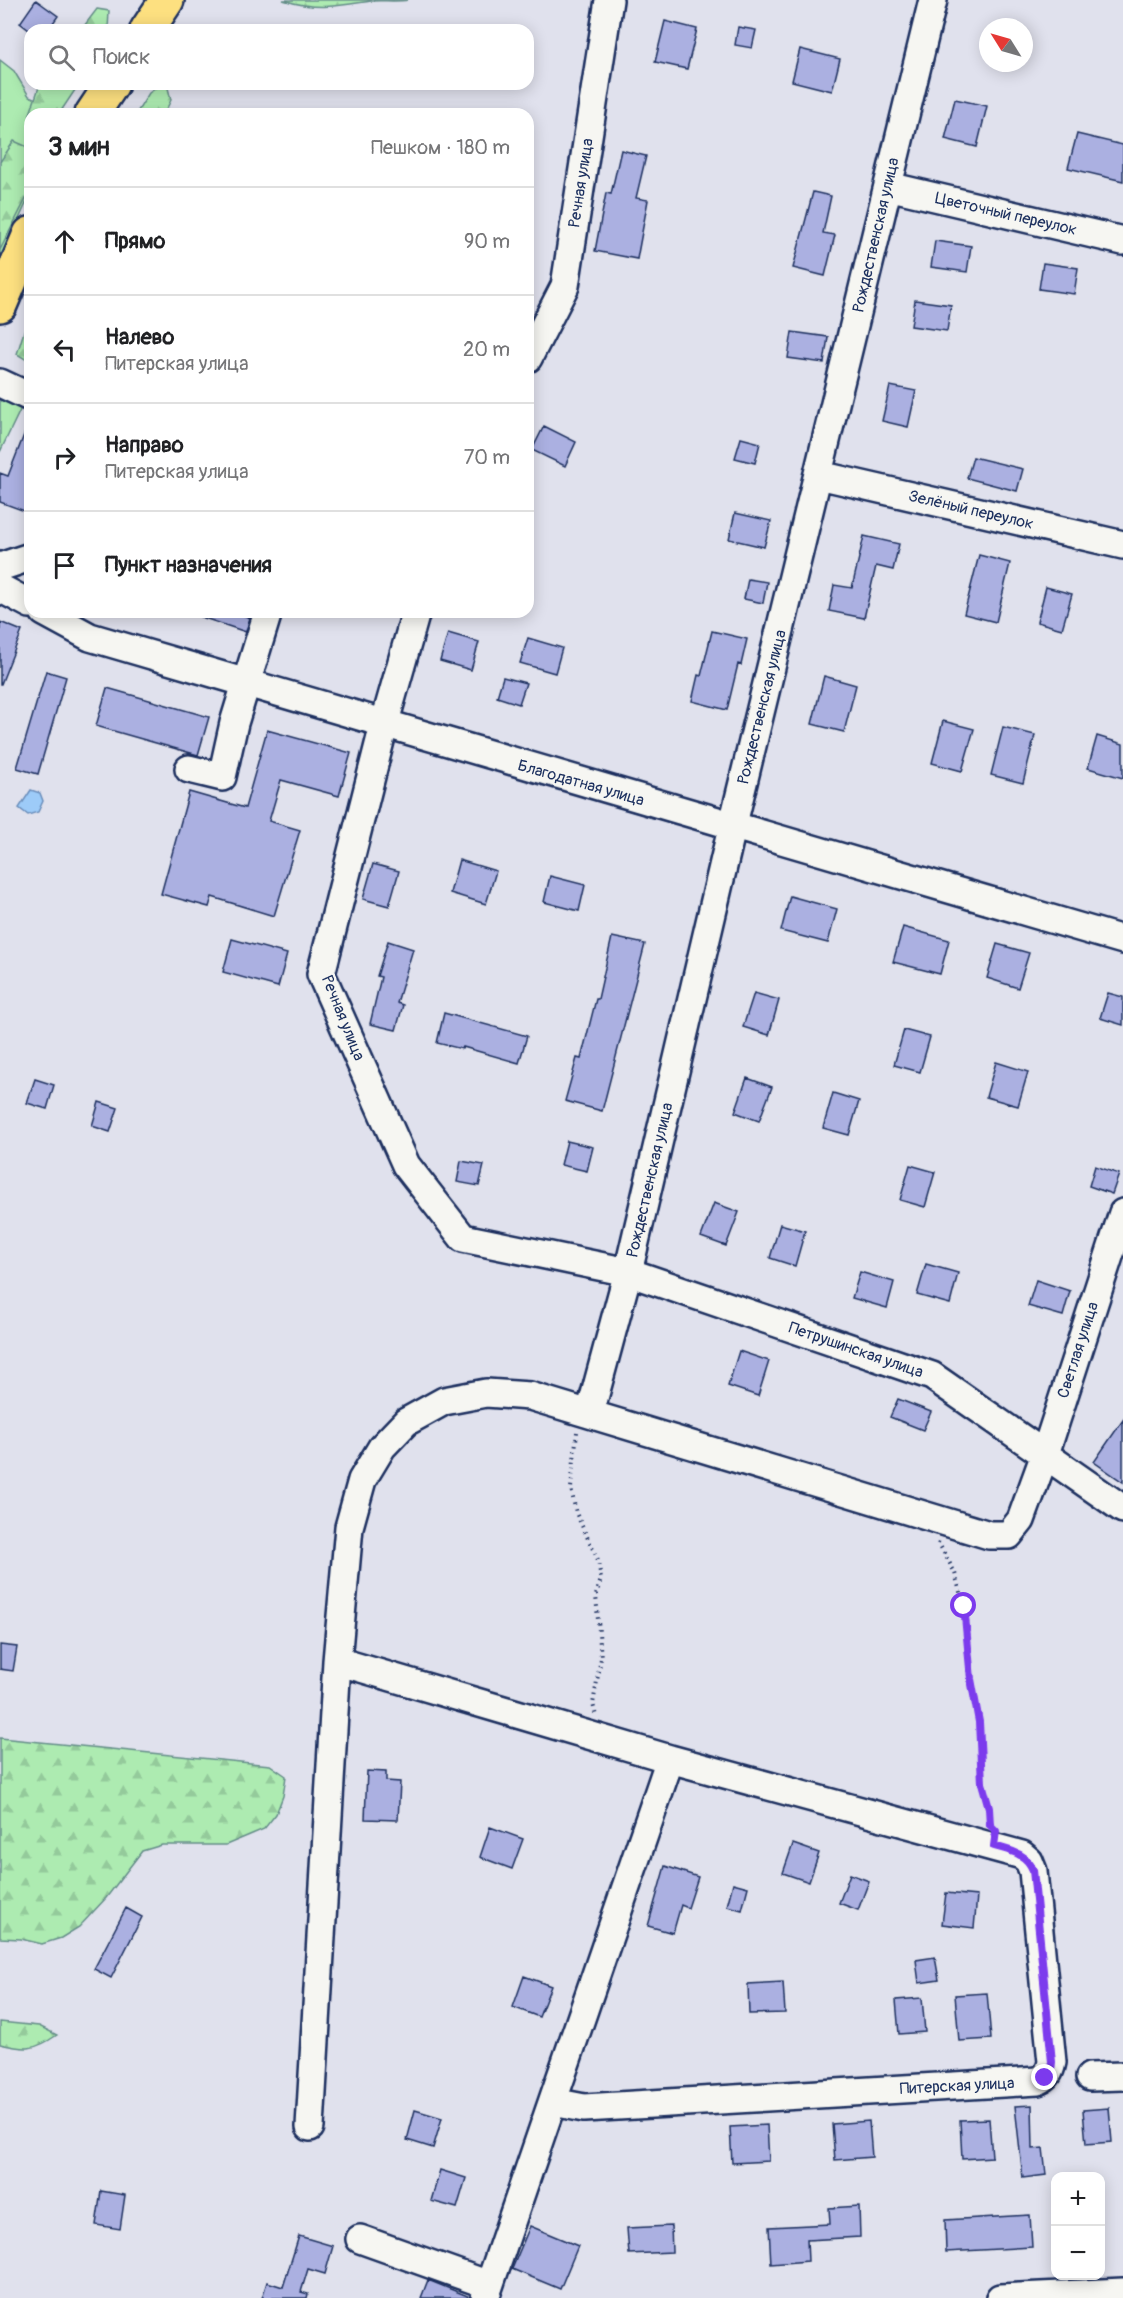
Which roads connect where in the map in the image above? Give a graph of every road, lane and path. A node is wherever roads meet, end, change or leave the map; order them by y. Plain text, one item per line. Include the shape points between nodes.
1 (167, 0) edge
2 (609, 0) edge
3 (933, 0) edge
4 (151, 24) edge
5 (108, 90) edge
6 (96, 108) edge
7 (888, 186) junction
8 (1123, 241) edge
9 (24, 248) edge
10 (0, 305) edge
11 (534, 346) edge
12 (0, 383) edge
13 (24, 394) edge
14 (819, 475) junction
15 (1123, 544) edge
16 (0, 588) edge
17 (24, 601) edge
18 (55, 618) edge
19 (266, 618) edge
20 (414, 618) edge
21 (246, 682) junction
22 (384, 725) junction
23 (189, 769) dead end
24 (732, 828) junction
25 (1123, 940) edge
26 (1123, 1213) edge
27 (628, 1272) junction
28 (590, 1413) junction
29 (1045, 1454) junction
30 (1123, 1509) edge
31 (943, 1522) junction
32 (337, 1661) junction
33 (603, 1740) junction
34 (670, 1759) junction
35 (994, 1846) junction
36 (1123, 2076) edge
37 (1090, 2077) dead end
38 (553, 2102) junction
39 (310, 2127) dead end
40 (360, 2240) dead end
41 (487, 2292) edge
42 (1123, 2292) edge
43 (1000, 2298) edge

1 - 4 main road
2 - 11 street, Речная улица via 565,286
3 - 7 street, Рождественская улица
5 - 6 main road
7 - 8 street, Цветочный переулок
7 - 14 street, Рождественская улица
9 - 10 main road
12 - 13 street
14 - 15 street, Зелёный переулок
14 - 24 street, Рождественская улица
16 - 17 street
18 - 21 street, Благодатная улица via 90,638
19 - 21 street
20 - 22 street, Речная улица
21 - 22 street, Благодатная улица
21 - 23 street via 222,777
22 - 24 street, Благодатная улица
22 - 27 street, Речная улица via 321,974 406,1165 463,1238
24 - 25 street, Благодатная улица
24 - 27 street, Рождественская улица
26 - 29 street, Светлая улица
27 - 28 street, Рождественская улица
27 - 29 street, Петрушинская улица via 932,1376
28 - 31 street
28 - 32 street via 530,1396 486,1394 444,1401 406,1422 382,1447 362,1480 349,1527
28 - 33 path via 577,1429 571,1488 576,1513 598,1560 601,1579 596,1617 601,1658 593,1704
29 - 30 street, Петрушинская улица
29 - 31 street, Светлая улица via 1021,1520 1010,1535 989,1536
31 - 35 path via 936,1537 955,1573 964,1606 979,1722 982,1783 990,1825 996,1831
32 - 33 street, Питерская улица
32 - 39 street
33 - 34 street, Питерская улица
34 - 35 street, Питерская улица
34 - 38 street
35 - 38 street, Питерская улица via 1022,1855 1033,1870 1052,2062 1045,2078 584,2108
36 - 37 street
38 - 41 street
40 - 41 street
42 - 43 street

